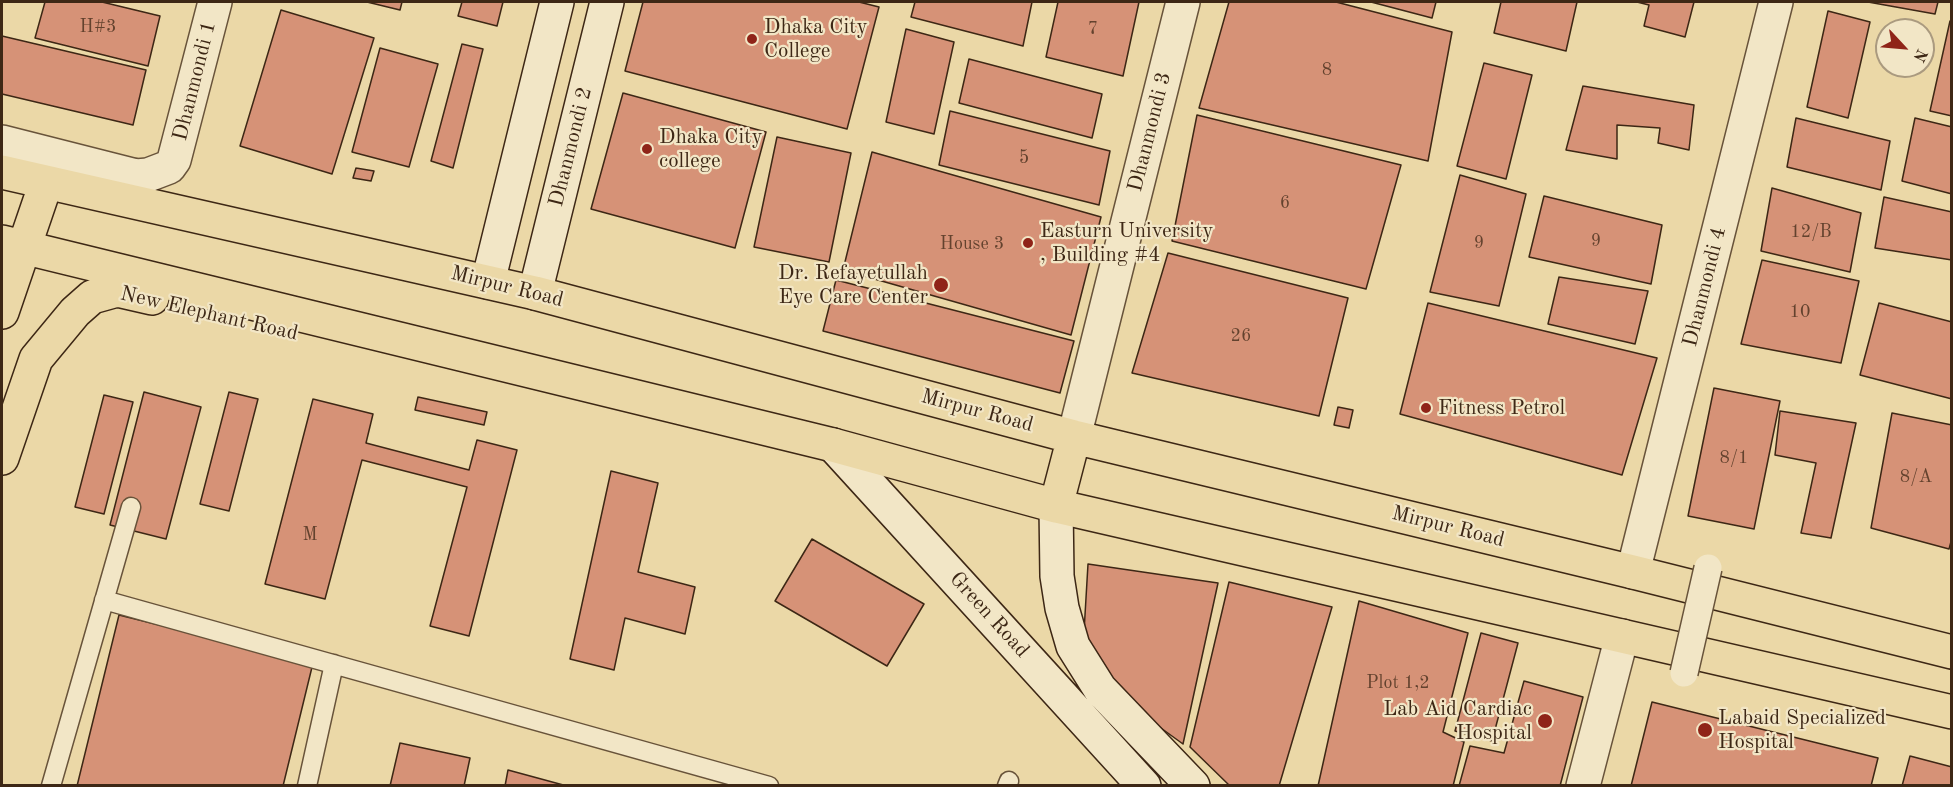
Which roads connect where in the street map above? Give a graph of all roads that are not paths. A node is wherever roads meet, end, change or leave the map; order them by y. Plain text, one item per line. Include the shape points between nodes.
1 (215, 2) edge
2 (557, 2) edge
3 (607, 2) edge
4 (1183, 2) edge
5 (1776, 2) edge
6 (2, 142) edge
7 (2, 172) edge
8 (46, 183) junction
9 (13, 246) edge
10 (488, 282) junction
11 (535, 293) junction
12 (2, 312) edge
13 (511, 367) junction
14 (1074, 437) junction
15 (833, 445) junction
16 (2, 458) edge
17 (1056, 506) junction
18 (131, 507) dead end
19 (1633, 572) junction
20 (1706, 579) junction
21 (104, 600) junction
22 (1622, 636) junction
23 (1952, 652) edge
24 (1687, 663) junction
25 (334, 664) junction
26 (1952, 712) edge
27 (51, 786) edge
28 (307, 786) edge
29 (769, 786) edge
30 (1144, 786) edge
31 (1192, 786) edge
32 (1583, 786) edge

1 - 6 street, Dhanmondi 1 via 174,160 162,171 136,176
2 - 10 street
3 - 11 street, Dhanmondi 2
4 - 14 street, Dhanmondi 3
5 - 19 street, Dhanmondi 4
7 - 8 highway, Mirpur Road
8 - 9 highway
8 - 10 highway, Mirpur Road
9 - 12 highway
9 - 13 highway
10 - 11 highway, Mirpur Road
11 - 14 highway, Mirpur Road
13 - 15 highway
13 - 16 highway, New Elephant Road via 447,369 117,290 92,297 36,359
14 - 17 highway
14 - 19 highway, Mirpur Road
15 - 17 highway
15 - 30 street, Green Road
17 - 22 highway
17 - 31 street via 1057,576 1073,646 1100,689
18 - 21 lane
19 - 20 highway, Mirpur Road
20 - 23 highway, Mirpur Road
20 - 24 street, bridge
21 - 25 lane
21 - 27 lane
22 - 24 highway
22 - 32 street
24 - 26 highway
25 - 28 lane
25 - 29 lane

